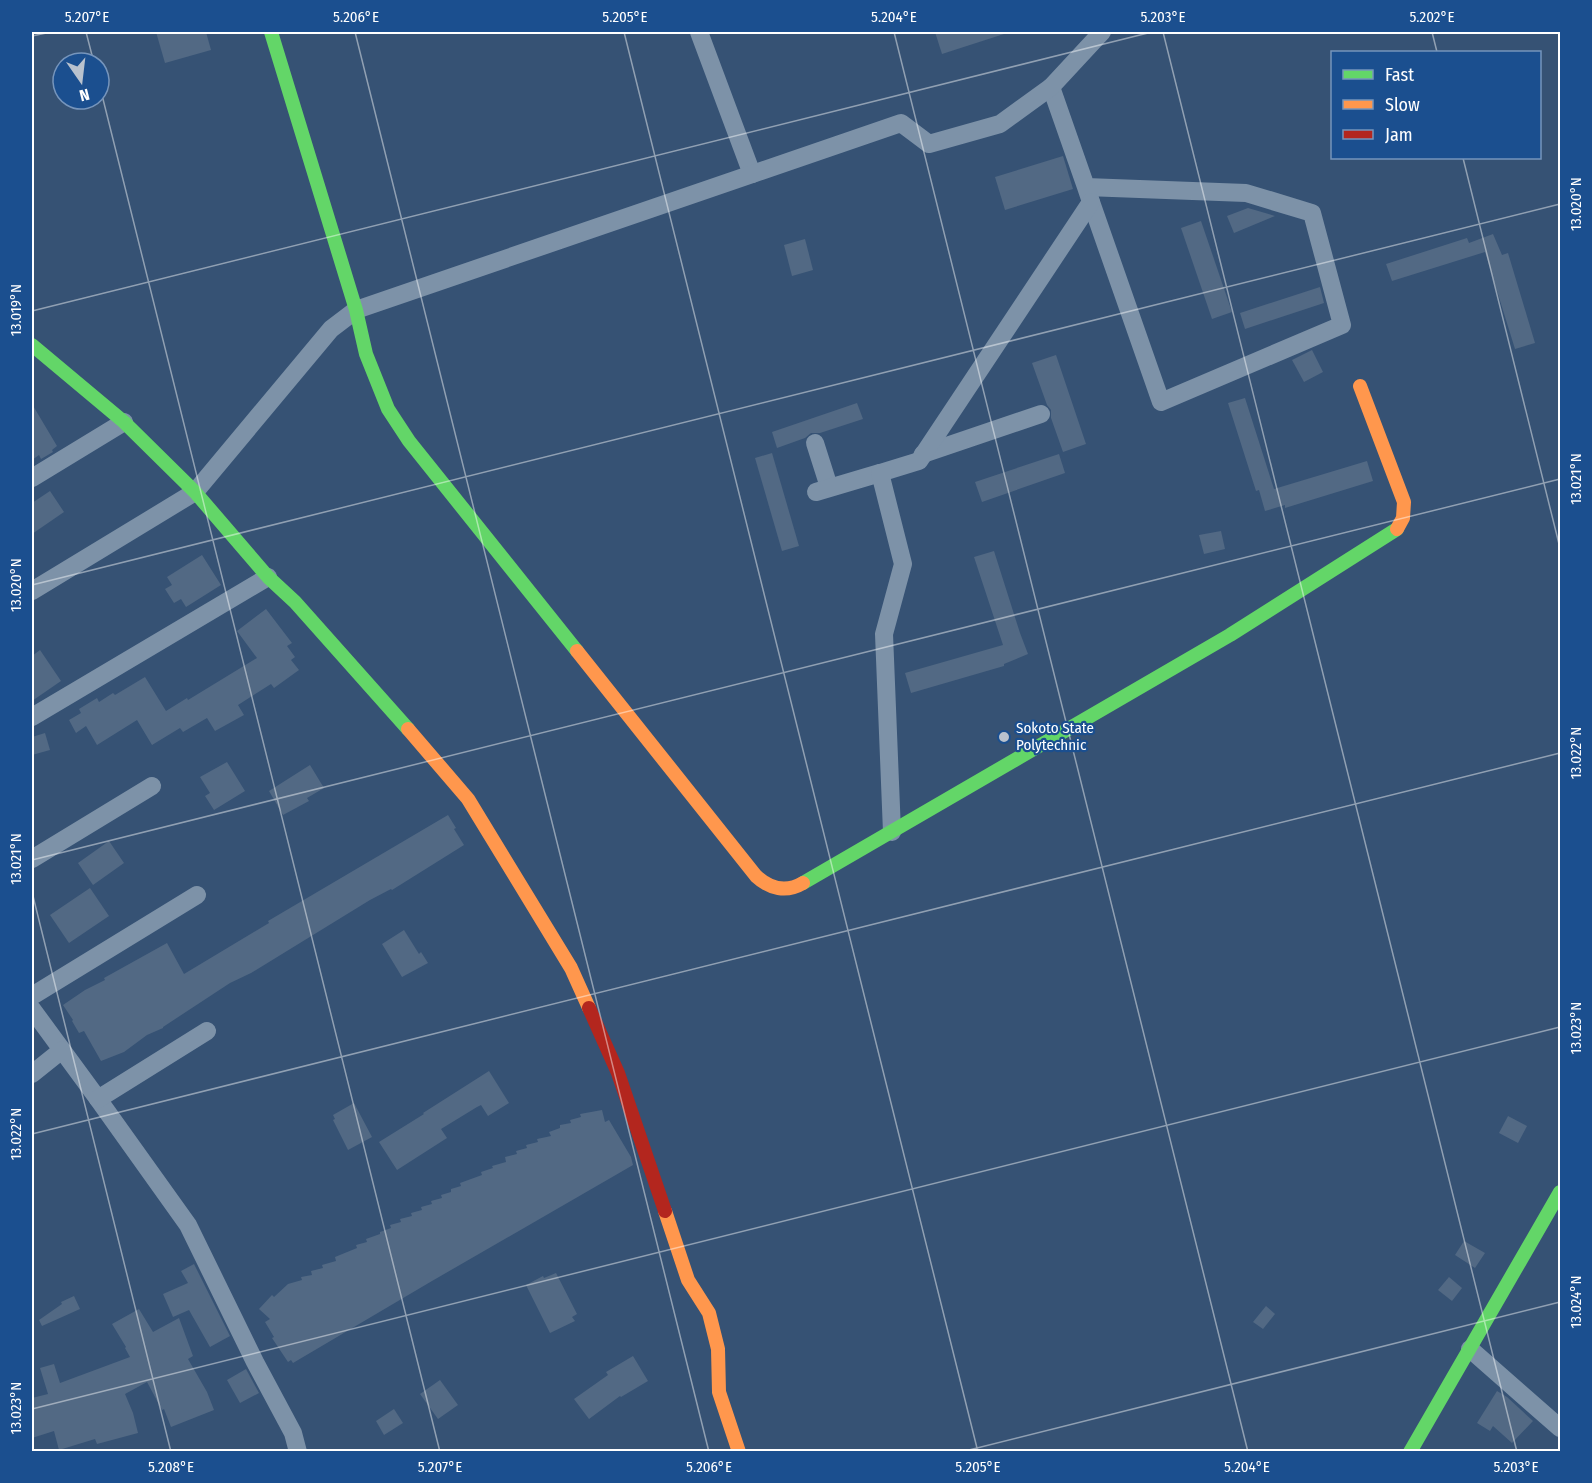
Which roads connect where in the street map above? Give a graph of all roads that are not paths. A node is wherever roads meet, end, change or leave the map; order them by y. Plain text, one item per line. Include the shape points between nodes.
1 (271, 32) edge
2 (699, 32) edge
3 (1102, 32) edge
4 (1051, 87) junction
5 (752, 174) junction
6 (1089, 195) junction
7 (356, 310) junction
8 (36, 355) edge
9 (1360, 386) dead end
10 (1041, 414) dead end
11 (124, 422) junction
12 (815, 443) dead end
13 (923, 454) junction
14 (880, 473) junction
15 (32, 478) edge
16 (195, 492) junction
17 (268, 577) junction
18 (32, 591) edge
19 (32, 717) edge
20 (152, 786) dead end
21 (892, 832) junction
22 (32, 859) edge
23 (197, 895) dead end
24 (32, 996) edge
25 (32, 1009) edge
26 (207, 1031) dead end
27 (62, 1050) junction
28 (32, 1074) edge
29 (98, 1099) junction
30 (1560, 1192) edge
31 (1470, 1349) junction
32 (1560, 1428) edge
33 (298, 1452) edge
34 (739, 1452) edge
35 (1410, 1452) edge

1 - 7 street
2 - 5 street
3 - 4 street
4 - 5 street via 1000,124 929,144 901,123
4 - 6 street
5 - 7 street
6 - 6 street via 1246,193 1312,213 1342,325 1161,402
6 - 13 street
7 - 16 street via 332,329
7 - 21 street via 366,354 388,409 409,441 761,882 782,890 798,886
8 - 11 street
9 - 21 street via 1404,502 1403,518 1395,531 1230,635
10 - 13 street
11 - 15 street
11 - 16 street
12 - 14 street via 822,490
13 - 14 street via 919,461
14 - 21 street via 903,564 884,634
16 - 17 street
16 - 18 street
17 - 19 street
17 - 34 street via 391,709 468,799 571,968 618,1073 688,1280 709,1313 718,1349 719,1392
20 - 22 street
23 - 24 street
25 - 27 street
26 - 29 street
27 - 28 street
27 - 29 street
29 - 33 street via 188,1225 293,1433
30 - 31 street
31 - 32 street
31 - 35 street

